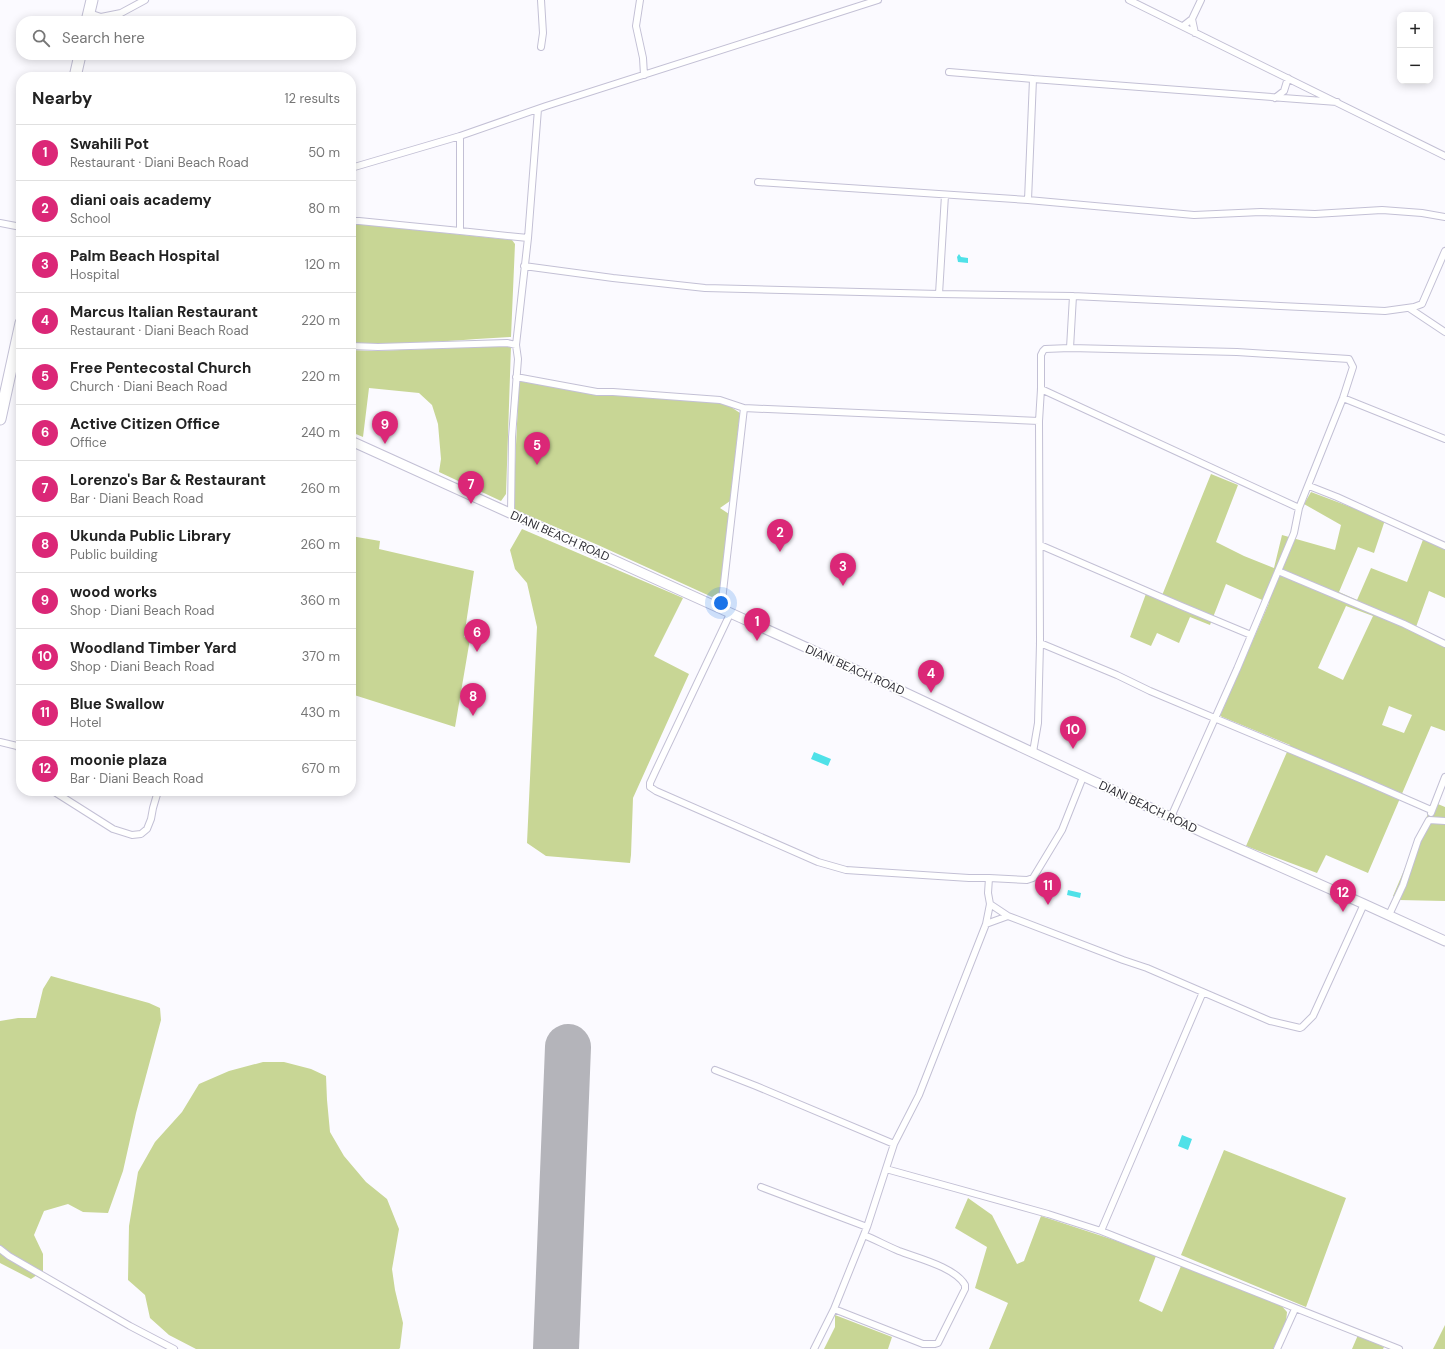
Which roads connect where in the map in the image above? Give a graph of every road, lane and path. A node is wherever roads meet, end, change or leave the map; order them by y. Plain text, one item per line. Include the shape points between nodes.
1 (92, 0) edge
2 (145, 0) edge
3 (541, 0) edge
4 (640, 0) edge
5 (878, 0) edge
6 (1129, 0) edge
7 (1201, 0) edge
8 (88, 16) edge
9 (105, 16) edge
10 (1192, 19) junction
11 (1182, 26) junction
12 (1195, 33) junction
13 (541, 47) dead end
14 (79, 60) edge
15 (76, 72) edge
16 (949, 72) dead end
17 (644, 75) junction
18 (1288, 78) junction
19 (1033, 79) junction
20 (1275, 98) junction
21 (1337, 102) junction
22 (538, 109) junction
23 (460, 136) junction
24 (1445, 156) edge
25 (356, 167) edge
26 (758, 182) dead end
27 (945, 195) junction
28 (1028, 200) junction
29 (1445, 217) edge
30 (356, 221) edge
31 (0, 223) edge
32 (16, 226) edge
33 (460, 231) junction
34 (528, 238) junction
35 (1445, 251) edge
36 (524, 266) junction
37 (939, 294) junction
38 (1073, 296) junction
39 (1409, 308) junction
40 (1445, 332) edge
41 (516, 345) junction
42 (16, 346) edge
43 (356, 346) edge
44 (1070, 348) junction
45 (516, 377) junction
46 (1042, 389) junction
47 (1343, 398) junction
48 (744, 408) junction
49 (0, 420) edge
50 (1039, 421) junction
51 (1445, 439) edge
52 (356, 443) edge
53 (1309, 486) junction
54 (1299, 508) junction
55 (511, 514) junction
56 (1040, 544) junction
57 (1445, 546) edge
58 (1278, 571) junction
59 (721, 609) junction
60 (730, 614) junction
61 (1251, 635) junction
62 (1040, 643) junction
63 (1445, 644) edge
64 (1215, 718) junction
65 (0, 742) edge
66 (16, 746) edge
67 (1033, 752) junction
68 (1083, 777) junction
69 (1445, 777) edge
70 (61, 796) edge
71 (157, 796) edge
72 (1432, 810) junction
73 (1171, 818) junction
74 (1429, 820) junction
75 (1445, 821) edge
76 (989, 878) junction
77 (990, 904) junction
78 (1364, 904) junction
79 (1389, 915) junction
80 (1008, 916) junction
81 (986, 924) junction
82 (1445, 941) edge
83 (1203, 992) junction
84 (715, 1070) dead end
85 (894, 1144) junction
86 (886, 1169) junction
87 (761, 1187) dead end
88 (867, 1227) junction
89 (1101, 1231) junction
90 (864, 1235) junction
91 (0, 1249) edge
92 (834, 1309) junction
93 (1295, 1309) junction
94 (1388, 1347) edge
95 (174, 1349) edge
96 (814, 1349) edge
97 (1277, 1349) edge
98 (1399, 1349) edge

1 - 8 highway
2 - 9 street via 121,13
3 - 13 street
4 - 17 street via 636,26
5 - 17 street
6 - 11 street
7 - 10 street
10 - 11 street
10 - 12 street
11 - 12 street
12 - 18 street
14 - 15 highway
16 - 19 street
17 - 22 street
18 - 20 street via 1284,91
18 - 21 street
19 - 20 street
19 - 28 street
20 - 21 street
21 - 24 street
22 - 23 street
22 - 34 street
23 - 25 street
23 - 33 street
26 - 27 street
27 - 28 street
27 - 37 street
28 - 29 street via 1194,215 1261,212 1315,214 1382,210
30 - 33 street
31 - 32 street
33 - 34 street
34 - 36 street
35 - 39 street via 1422,304
36 - 37 street via 705,288
36 - 41 street
37 - 38 street
38 - 39 street via 1386,311
38 - 44 street
39 - 40 street
41 - 43 street via 507,343
41 - 45 street
42 - 49 highway
44 - 46 street via 1043,351
44 - 47 street via 1237,352 1349,359 1353,367
45 - 48 street via 598,392 720,400
45 - 55 street
46 - 50 street
46 - 54 street
47 - 51 street
47 - 53 street
48 - 50 street
48 - 59 street
50 - 56 street
52 - 55 main road, DIANI BEACH ROAD
53 - 54 street
53 - 57 street
54 - 58 street via 1294,533
55 - 59 main road, DIANI BEACH ROAD
56 - 61 street
56 - 62 street
58 - 61 street
58 - 63 street
59 - 60 main road, DIANI BEACH ROAD
60 - 67 main road, DIANI BEACH ROAD
60 - 76 street via 650,787 818,862 846,870
61 - 64 street
62 - 64 street
62 - 67 street via 1038,723
64 - 72 street
64 - 73 street
65 - 66 street
67 - 68 main road, DIANI BEACH ROAD
68 - 73 main road, DIANI BEACH ROAD
68 - 76 street via 1062,830 1033,878
69 - 72 street
70 - 71 street via 113,829 132,835 141,834 147,829
72 - 74 street
73 - 78 main road, DIANI BEACH ROAD
74 - 75 street
74 - 79 street via 1418,840 1403,885
76 - 77 street
77 - 80 street
77 - 81 street
78 - 79 main road, DIANI BEACH ROAD
78 - 83 street via 1313,1016 1302,1027 1270,1021
79 - 82 main road, DIANI BEACH ROAD
80 - 81 street
80 - 83 street via 1148,968
81 - 85 street via 919,1095
83 - 89 street
84 - 85 street
85 - 86 street
86 - 88 street
86 - 89 street
87 - 88 street
88 - 90 street
89 - 93 street
90 - 92 street
90 - 92 street via 936,1264 960,1277 965,1288 938,1343 935,1344 923,1344
91 - 95 street via 22,1264
92 - 96 street
93 - 94 street
93 - 97 street
94 - 98 street

